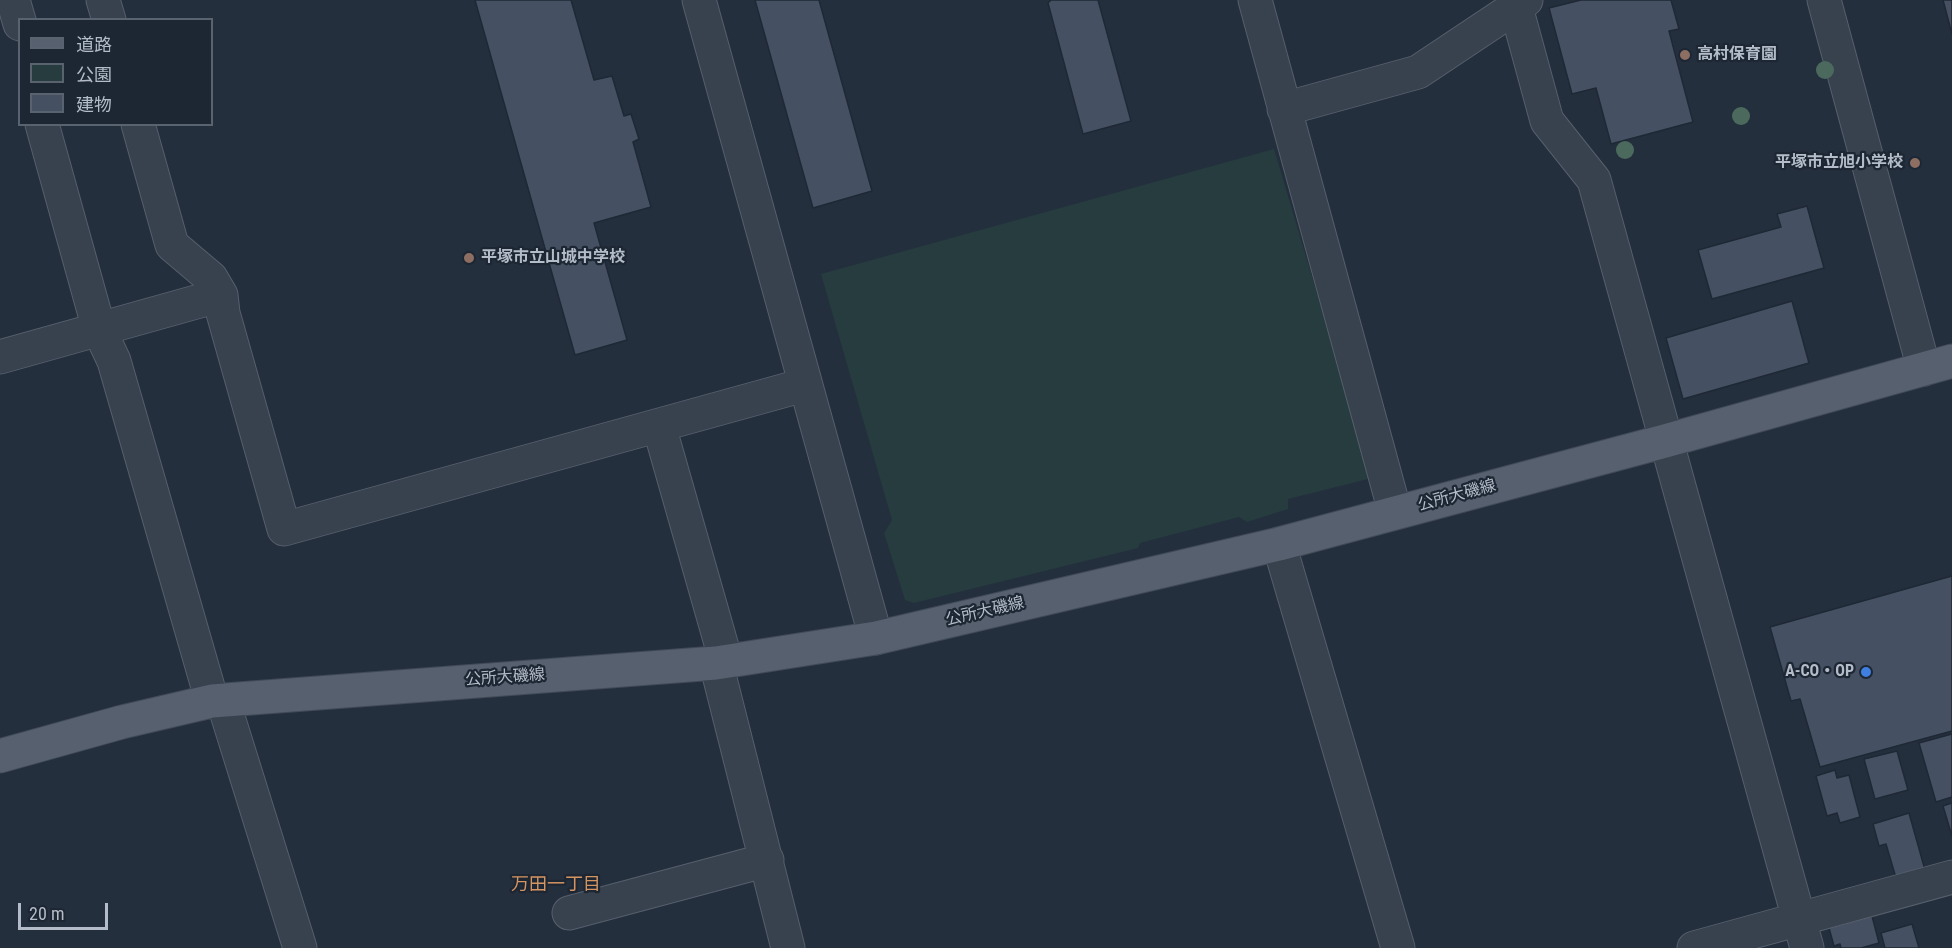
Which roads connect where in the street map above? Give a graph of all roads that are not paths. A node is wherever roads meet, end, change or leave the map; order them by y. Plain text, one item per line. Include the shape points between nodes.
1 (13, 0) edge
2 (103, 0) edge
3 (699, 0) edge
4 (1255, 0) edge
5 (1824, 0) edge
6 (1519, 2) edge
7 (18, 18) edge
8 (108, 18) edge
9 (1284, 109) junction
10 (43, 126) edge
11 (139, 126) edge
12 (221, 295) junction
13 (99, 329) junction
14 (0, 357) edge
15 (1938, 365) edge
16 (804, 386) junction
17 (659, 426) junction
18 (1665, 441) junction
19 (1395, 512) junction
20 (1279, 544) junction
21 (876, 638) junction
22 (721, 662) junction
23 (218, 701) junction
24 (0, 756) edge
25 (767, 861) junction
26 (1952, 877) edge
27 (568, 913) dead end
28 (1803, 934) edge
29 (300, 948) edge
30 (788, 948) edge
31 (1398, 948) edge
32 (1694, 948) edge

1 - 7 street
2 - 8 street
3 - 16 street
4 - 9 street
5 - 15 street
6 - 9 street via 1418,72
6 - 18 street via 1547,121 1594,180
9 - 19 street
10 - 13 street
11 - 12 street via 172,245 211,278
12 - 13 street
12 - 17 street via 284,529
13 - 14 street
13 - 23 street via 114,361
15 - 18 main road, 公所大磯線
16 - 17 street
16 - 21 street
17 - 22 street
18 - 19 main road, 公所大磯線
18 - 28 street
19 - 20 main road, 公所大磯線
20 - 21 main road, 公所大磯線
20 - 31 street
21 - 22 main road, 公所大磯線
22 - 23 main road, 公所大磯線
22 - 25 street
23 - 24 main road, 公所大磯線 via 122,722
23 - 29 street
25 - 27 street
25 - 30 street
26 - 28 street
28 - 32 street

